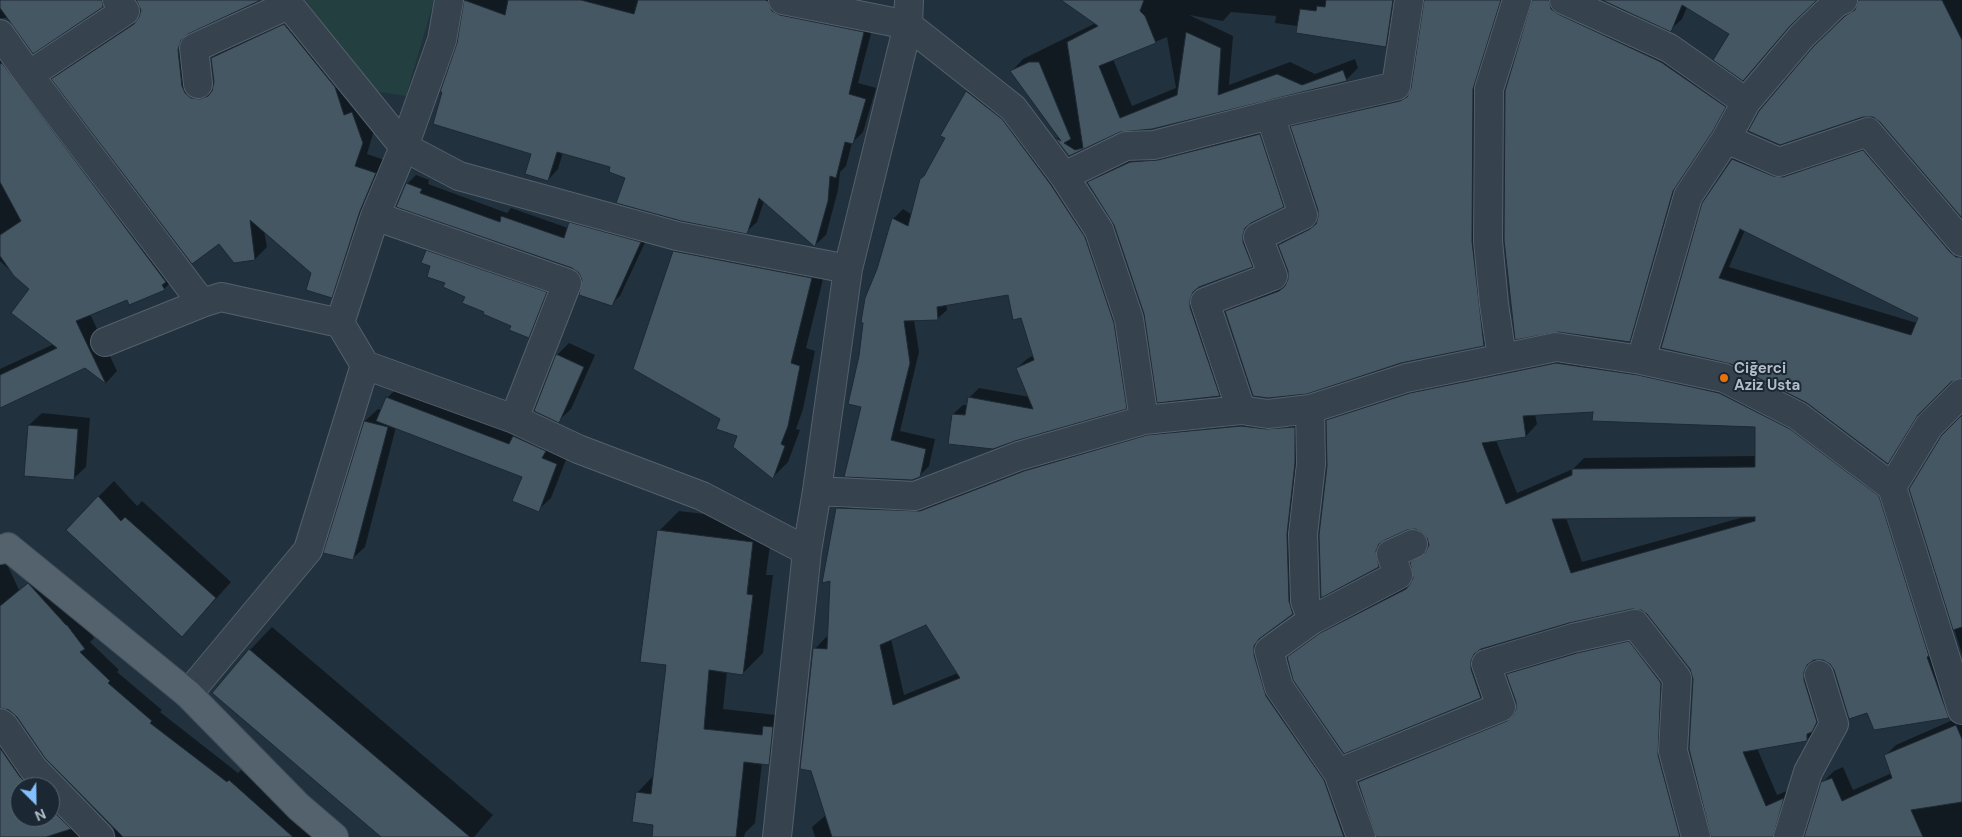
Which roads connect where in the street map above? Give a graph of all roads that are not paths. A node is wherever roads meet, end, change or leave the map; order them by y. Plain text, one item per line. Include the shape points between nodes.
1 (118, 0) edge
2 (449, 0) edge
3 (783, 0) edge
4 (1409, 0) edge
5 (1517, 0) edge
6 (1564, 0) edge
7 (1838, 1) edge
8 (286, 2) edge
9 (909, 12) edge
10 (0, 34) edge
11 (29, 75) junction
12 (198, 84) dead end
13 (1746, 102) junction
14 (1270, 115) junction
15 (1726, 139) junction
16 (404, 147) junction
17 (1064, 176) junction
18 (374, 216) junction
19 (1961, 237) edge
20 (848, 270) junction
21 (202, 303) junction
22 (340, 323) junction
23 (105, 342) dead end
24 (1502, 358) junction
25 (1641, 360) junction
26 (365, 365) junction
27 (1962, 393) edge
28 (1310, 409) junction
29 (1241, 410) junction
30 (514, 419) junction
31 (1144, 420) junction
32 (1892, 487) junction
33 (817, 491) junction
34 (1413, 544) dead end
35 (3, 545) edge
36 (807, 551) junction
37 (1312, 620) junction
38 (1819, 675) dead end
39 (188, 694) junction
40 (1962, 710) edge
41 (0, 723) edge
42 (1338, 773) junction
43 (100, 837) edge
44 (334, 837) edge
45 (777, 837) edge
46 (1361, 837) edge
47 (1696, 837) edge
48 (1788, 837) edge

1 - 11 street via 125,11
2 - 16 street via 442,40
3 - 9 street
4 - 14 street via 1396,86
5 - 24 street via 1489,89 1488,241
6 - 13 street via 1670,48
7 - 13 street via 1802,36
8 - 12 street via 194,48
8 - 16 street
9 - 17 street via 1013,108
9 - 20 street
10 - 11 street
11 - 21 street
13 - 15 street
14 - 17 street via 1154,145 1126,146
14 - 29 street via 1303,215 1258,237 1273,276 1205,302
15 - 19 street via 1779,162 1868,132
15 - 25 street via 1688,196
16 - 18 street
16 - 20 street via 459,176 487,184 677,236
17 - 31 street via 1099,230 1129,319
18 - 22 street
18 - 30 street via 567,283
20 - 33 street
21 - 22 street via 221,297
21 - 23 street
22 - 26 street
24 - 25 street via 1556,347
24 - 28 street via 1406,378
25 - 32 street via 1724,378 1798,416
26 - 30 street
26 - 39 street via 308,550
27 - 32 street via 1929,426
28 - 29 street via 1268,414
28 - 37 street via 1312,464 1303,534 1305,601
29 - 31 street
30 - 36 street via 578,449 702,496
31 - 33 street via 1019,456 916,496
32 - 40 street
33 - 36 street
34 - 37 street via 1391,554 1398,575
35 - 39 main road
36 - 45 street
37 - 42 street via 1269,651 1279,687
38 - 48 street via 1834,724 1808,772
39 - 44 main road via 299,808
41 - 43 street via 33,768
42 - 46 street
42 - 47 street via 1501,707 1486,664 1573,638 1635,624 1677,678 1673,752

